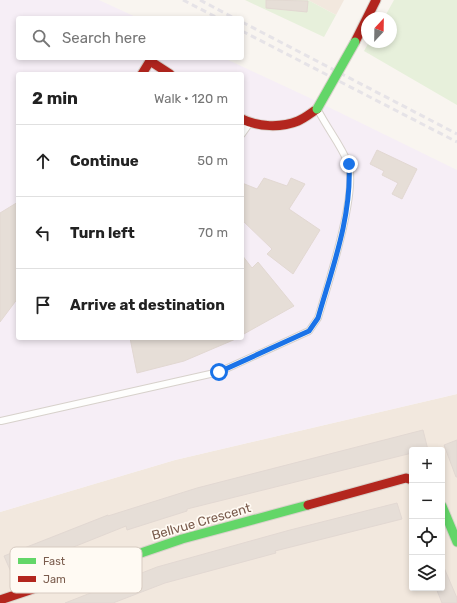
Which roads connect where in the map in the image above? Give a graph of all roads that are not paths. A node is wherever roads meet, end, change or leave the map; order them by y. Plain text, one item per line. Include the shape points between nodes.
1 (376, 0) edge
2 (143, 72) edge
3 (167, 72) edge
4 (317, 109) junction
5 (245, 121) edge
6 (1, 421) dead end
7 (409, 479) edge
8 (445, 513) edge
9 (457, 542) edge
10 (142, 552) edge
11 (21, 593) edge
12 (0, 600) edge

1 - 4 street, bridge
2 - 3 street via 150,61
4 - 5 street via 295,122 270,124
4 - 6 lane via 349,164 350,186 345,219 318,318 309,331 219,372
7 - 10 street, Bellvue Crescent via 182,539
8 - 9 street
11 - 12 street, Bellvue Crescent

